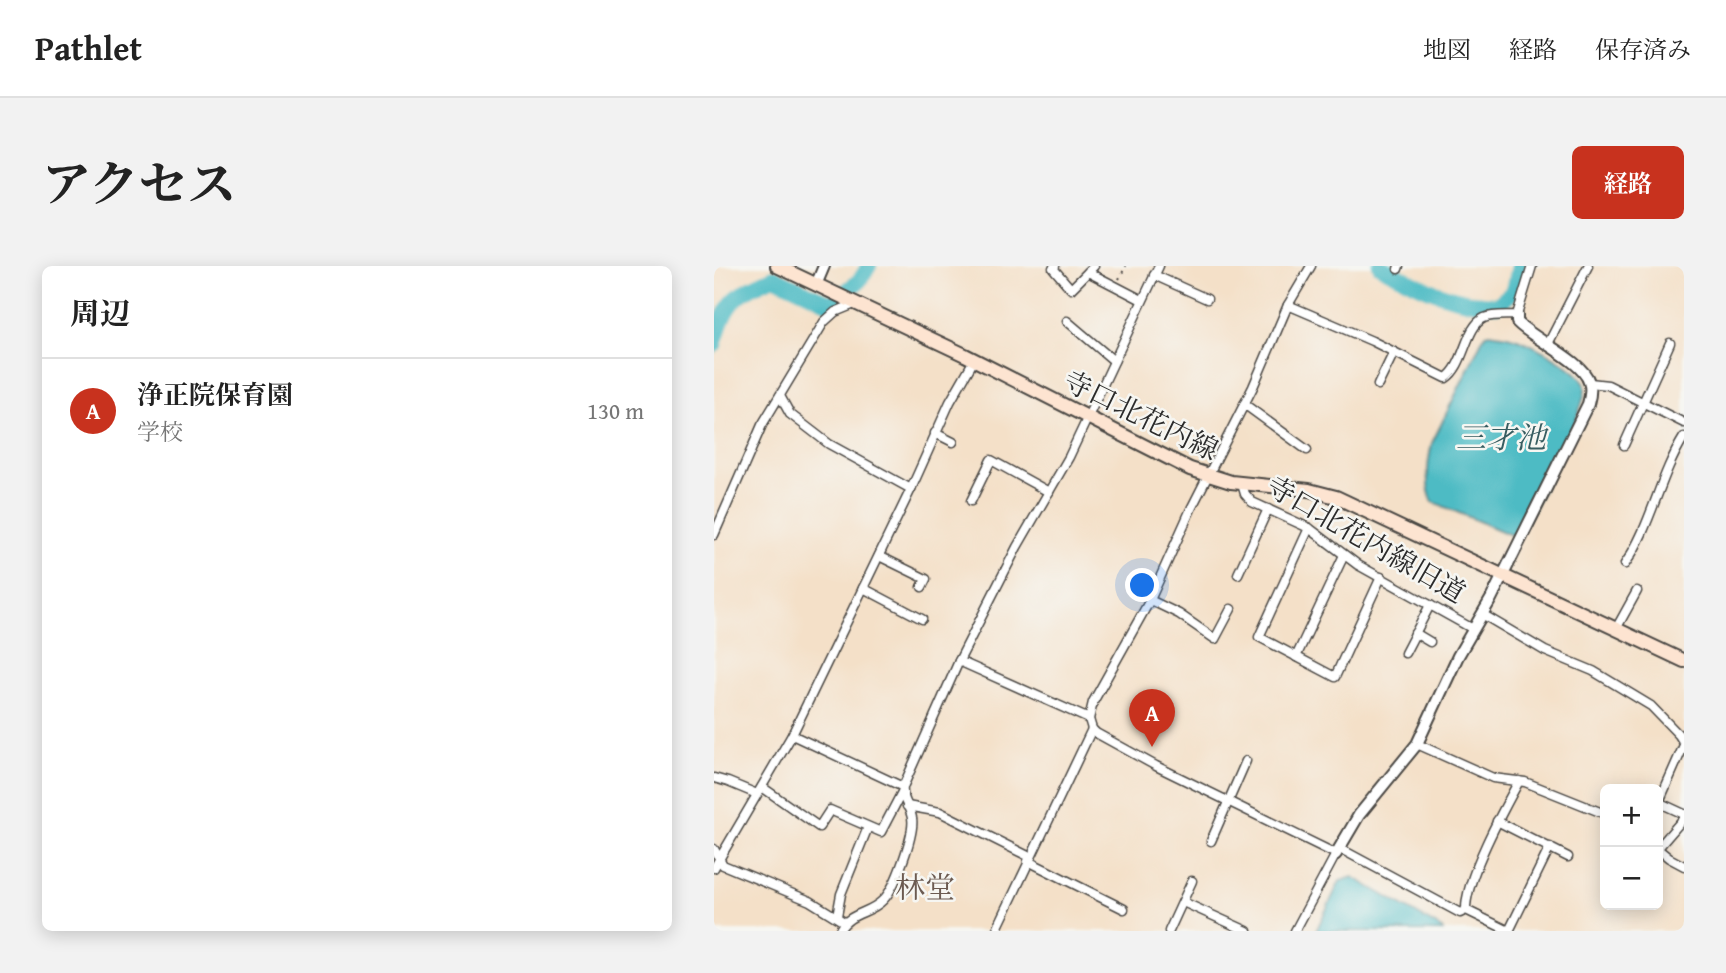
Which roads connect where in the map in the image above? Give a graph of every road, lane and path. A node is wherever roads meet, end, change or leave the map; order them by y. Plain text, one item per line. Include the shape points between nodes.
1 (777, 266) edge
2 (824, 266) edge
3 (1055, 266) edge
4 (1126, 266) edge
5 (1311, 266) edge
6 (1532, 266) edge
7 (1588, 266) edge
8 (1091, 269) edge
9 (1156, 270) edge
10 (816, 285) junction
11 (1115, 286) junction
12 (846, 298) junction
13 (1207, 299) dead end
14 (1142, 300) junction
15 (1288, 305) junction
16 (1517, 315) junction
17 (1067, 321) dead end
18 (1670, 342) dead end
19 (1548, 344) junction
20 (1394, 352) junction
21 (974, 360) junction
22 (1114, 360) junction
23 (1590, 383) junction
24 (1378, 384) dead end
25 (780, 396) junction
26 (1645, 402) junction
27 (1244, 404) junction
28 (1088, 417) junction
29 (1684, 423) edge
30 (935, 433) junction
31 (1684, 437) edge
32 (953, 442) dead end
33 (1624, 445) dead end
34 (1307, 450) dead end
35 (1208, 476) junction
36 (1242, 484) junction
37 (911, 489) junction
38 (1049, 492) junction
39 (971, 501) dead end
40 (1268, 509) junction
41 (1309, 528) junction
42 (714, 535) edge
43 (1344, 555) junction
44 (879, 556) junction
45 (1625, 564) dead end
46 (1238, 574) dead end
47 (1503, 575) junction
48 (1381, 577) junction
49 (922, 587) dead end
50 (863, 588) junction
51 (1637, 591) dead end
52 (1150, 600) junction
53 (1430, 604) junction
54 (1231, 609) dead end
55 (1482, 614) junction
56 (922, 619) dead end
57 (1473, 629) junction
58 (1616, 629) junction
59 (1415, 633) junction
60 (1430, 642) dead end
61 (1405, 653) dead end
62 (1296, 657) junction
63 (959, 661) junction
64 (1684, 661) edge
65 (1089, 719) junction
66 (1092, 729) junction
67 (792, 735) junction
68 (1417, 744) junction
69 (1684, 744) edge
70 (1682, 755) edge
71 (1246, 761) dead end
72 (714, 779) edge
73 (1519, 781) junction
74 (902, 789) junction
75 (759, 790) junction
76 (1663, 793) edge
77 (1228, 802) junction
78 (907, 806) junction
79 (1663, 806) edge
80 (1600, 812) edge
81 (1684, 816) edge
82 (1497, 821) junction
83 (868, 827) junction
84 (1211, 841) dead end
85 (1659, 847) edge
86 (1550, 848) junction
87 (714, 849) edge
88 (1337, 851) junction
89 (1663, 853) edge
90 (1568, 857) dead end
91 (719, 858) junction
92 (1029, 859) junction
93 (1684, 866) edge
94 (714, 868) edge
95 (1192, 881) dead end
96 (1183, 902) junction
97 (1124, 909) dead end
98 (1466, 910) junction
99 (836, 916) junction
100 (844, 922) junction
101 (839, 931) edge
102 (996, 931) edge
103 (1169, 931) edge
104 (1247, 931) edge
105 (1295, 931) edge
106 (1509, 931) edge

1 - 10 main road, 寺口北花内線
2 - 10 street
3 - 8 street via 1071,289
4 - 11 path
5 - 15 street
6 - 16 street
7 - 19 street
8 - 11 street
9 - 13 street
9 - 14 street
10 - 12 main road, 寺口北花内線
11 - 14 street
12 - 21 main road, 寺口北花内線
12 - 25 street via 828,316
14 - 22 street
15 - 20 street
15 - 27 street
16 - 19 street via 1522,327
16 - 20 street via 1478,322 1446,378
17 - 22 street
18 - 26 street
19 - 23 street
20 - 24 street
21 - 28 main road, 寺口北花内線
21 - 30 street
22 - 28 street
23 - 26 street via 1608,385
23 - 47 street via 1585,412
25 - 37 street via 790,414 829,444
25 - 42 street via 759,432
26 - 29 street
26 - 33 street
27 - 34 street
27 - 35 street
28 - 35 main road, 寺口北花内線
28 - 38 street
30 - 32 street
30 - 37 street
31 - 45 street
35 - 36 main road, 寺口北花内線
35 - 52 street
36 - 40 street, 寺口北花内線旧道 via 1248,498
36 - 47 main road, 寺口北花内線 via 1336,497
37 - 44 street
38 - 39 street via 991,460
38 - 63 street
40 - 41 street, 寺口北花内線旧道
40 - 46 street
41 - 43 street, 寺口北花内線旧道
41 - 62 street via 1259,637
43 - 48 street, 寺口北花内線旧道
43 - 62 street
44 - 49 street via 926,579
44 - 50 street
47 - 55 street
47 - 58 main road, 寺口北花内線
48 - 53 street, 寺口北花内線旧道
48 - 62 street via 1335,677
50 - 56 street
50 - 67 street
51 - 58 street
52 - 54 street via 1214,639
52 - 65 street via 1093,702
53 - 57 street, 寺口北花内線旧道
53 - 59 street
55 - 57 street
55 - 69 street via 1651,706
57 - 68 street
58 - 64 main road, 寺口北花内線
59 - 60 street
59 - 61 street
63 - 65 street
63 - 74 street
65 - 66 street
66 - 77 street
66 - 92 street
67 - 74 street
67 - 75 street
68 - 73 street via 1493,778
68 - 88 street
69 - 70 street
70 - 76 street
71 - 77 street
72 - 75 street
73 - 80 street
73 - 82 street
74 - 78 street
74 - 83 street via 881,832
75 - 83 street via 819,827 830,810
75 - 91 street
77 - 84 street
77 - 88 street
78 - 92 street via 940,812
78 - 100 street via 912,828 892,888 879,904
79 - 81 street
81 - 85 street
82 - 86 street
82 - 98 street
83 - 99 street
86 - 90 street
86 - 106 street
87 - 91 street
88 - 98 street via 1460,913
88 - 105 street
89 - 93 street
91 - 94 street
91 - 99 street via 723,865
92 - 97 street
92 - 102 street
95 - 96 street
96 - 103 street
96 - 104 street
98 - 106 street
99 - 100 street
100 - 101 street

